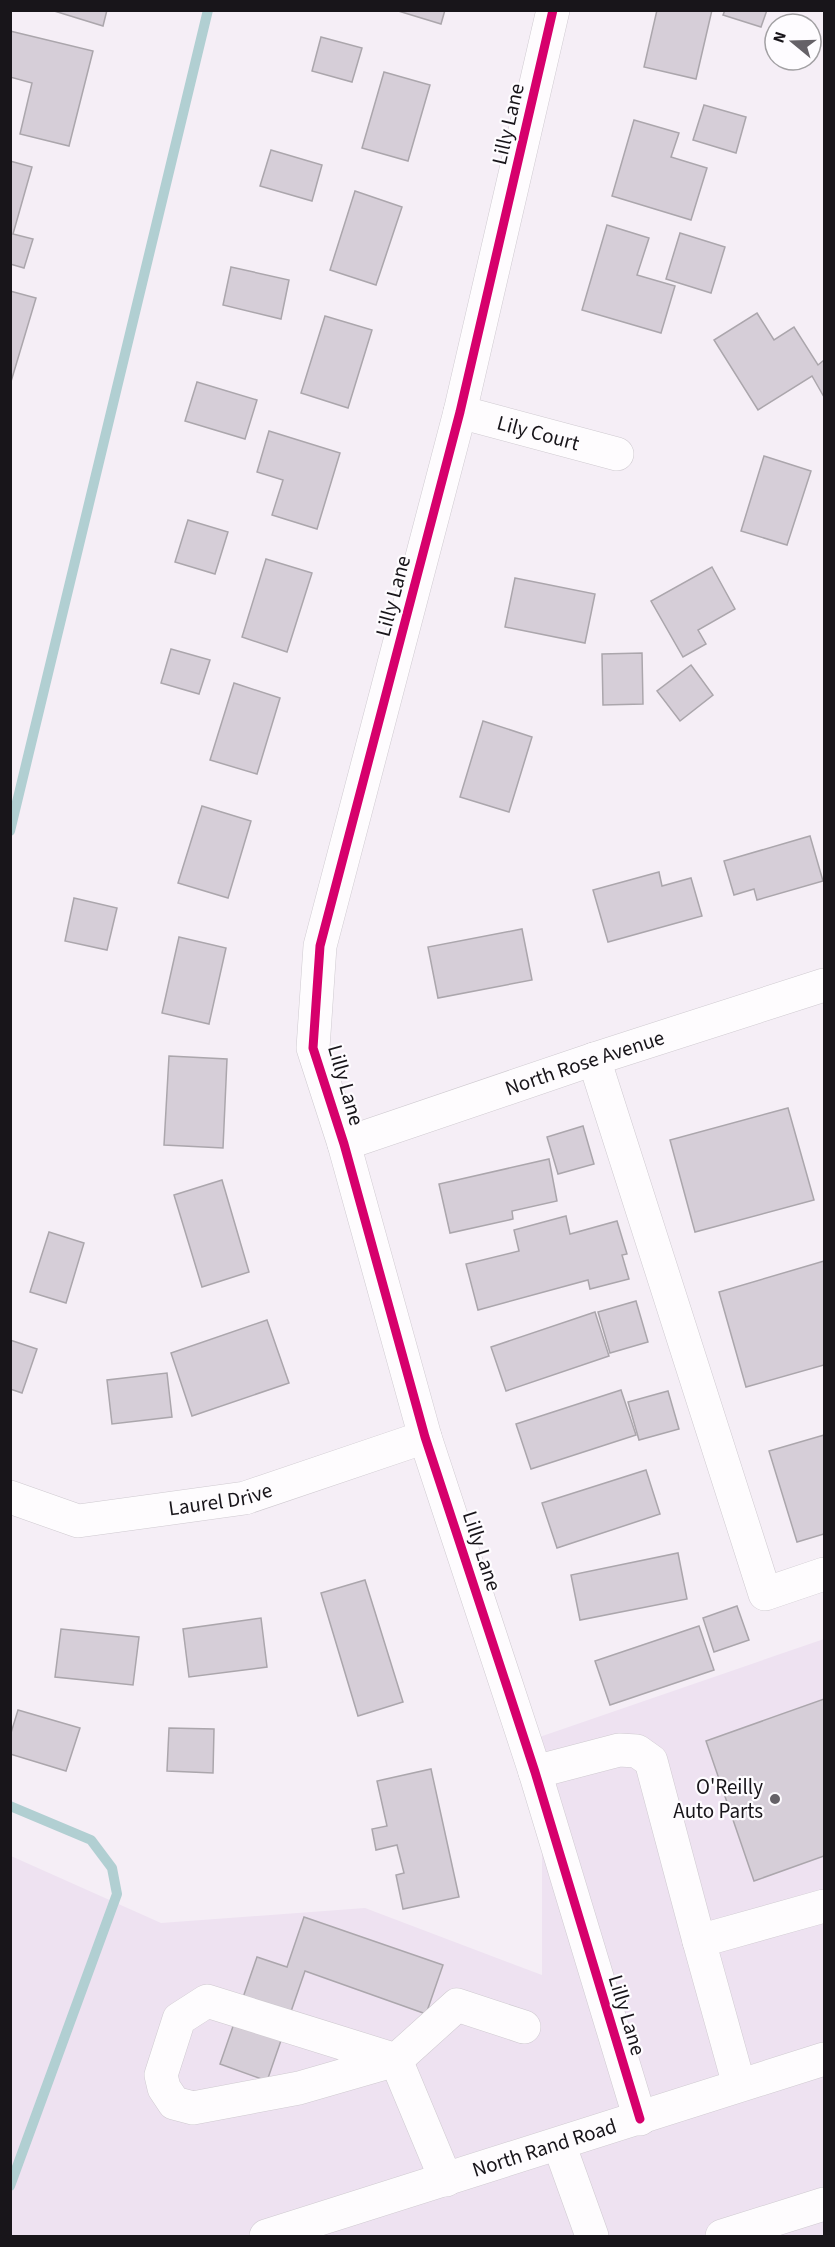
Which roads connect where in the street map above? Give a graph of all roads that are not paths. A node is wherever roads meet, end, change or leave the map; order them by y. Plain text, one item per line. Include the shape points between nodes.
1 (554, 10) edge
2 (460, 412) junction
3 (617, 454) dead end
4 (825, 985) edge
5 (594, 1059) junction
6 (344, 1144) junction
7 (425, 1437) junction
8 (10, 1497) edge
9 (825, 1574) edge
10 (535, 1772) junction
11 (825, 1906) edge
12 (699, 1941) junction
13 (524, 2027) dead end
14 (825, 2059) edge
15 (396, 2060) junction
16 (739, 2085) junction
17 (640, 2119) junction
18 (559, 2144) junction
19 (446, 2180) junction
20 (825, 2204) edge
21 (266, 2236) edge
22 (592, 2236) edge
23 (722, 2236) edge

1 - 2 street, Lilly Lane
2 - 3 street, Lily Court
2 - 6 street, Lilly Lane via 320,946 313,1048
4 - 5 street, North Rose Avenue
5 - 6 street, North Rose Avenue
5 - 9 street via 765,1593
6 - 7 street, Lilly Lane
7 - 8 street, Laurel Drive via 245,1498 78,1521
7 - 10 street, Lilly Lane
10 - 12 street via 619,1750 637,1751 651,1761
10 - 17 street, Lilly Lane
11 - 12 street
12 - 16 street
13 - 15 street via 457,2005
14 - 16 street, North Rand Road
15 - 15 street via 299,2088 193,2108 174,2103 161,2075 179,2019 207,2001
15 - 19 street
16 - 17 street, North Rand Road
17 - 18 street, North Rand Road
18 - 19 street, North Rand Road
18 - 22 street
19 - 21 street, North Rand Road
20 - 23 street

